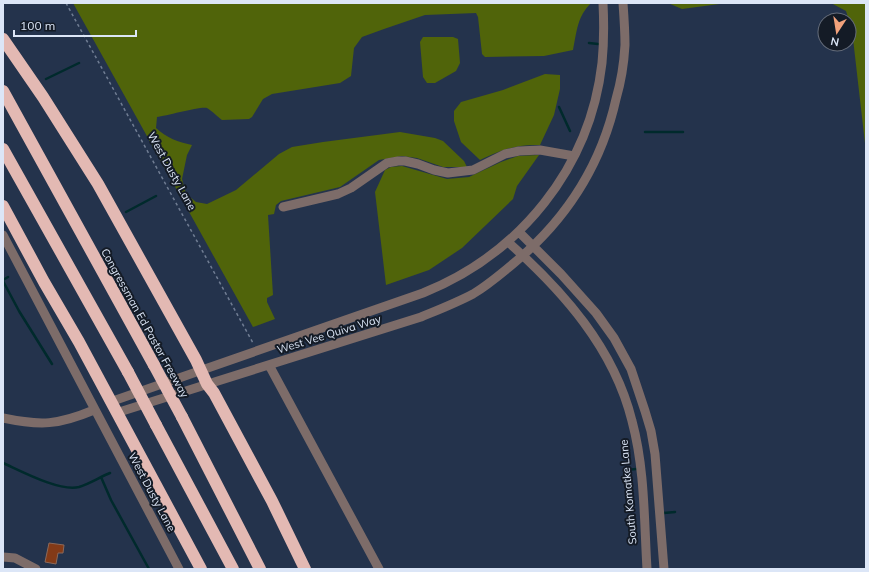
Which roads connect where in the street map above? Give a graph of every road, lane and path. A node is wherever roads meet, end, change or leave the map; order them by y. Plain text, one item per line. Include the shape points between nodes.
1 (66, 3) edge
2 (603, 3) edge
3 (623, 3) edge
4 (3, 39) edge
5 (3, 90) edge
6 (3, 149) edge
7 (574, 156) junction
8 (3, 206) edge
9 (283, 206) dead end
10 (520, 232) junction
11 (3, 235) edge
12 (508, 242) junction
13 (533, 246) junction
14 (523, 256) junction
15 (256, 350) junction
16 (269, 365) junction
17 (199, 370) junction
18 (206, 384) junction
19 (110, 402) junction
20 (94, 410) junction
21 (116, 414) junction
22 (3, 418) edge
23 (3, 557) edge
24 (36, 569) edge
25 (179, 569) edge
26 (201, 569) edge
27 (233, 569) edge
28 (260, 569) edge
29 (305, 569) edge
30 (379, 569) edge
31 (647, 569) edge
32 (664, 569) edge

1 - 15 path, West Dusty Lane
2 - 7 street via 603,45 598,84 589,121
3 - 13 street via 623,68 615,107 602,144 576,194 549,230
4 - 17 highway via 98,184
5 - 28 highway, Congressman Ed Pastor Freeway, bridge via 182,417
6 - 27 highway, bridge via 128,372
7 - 9 street via 540,150 519,151 505,154 473,170 448,173 398,161 388,163 338,194
7 - 10 street via 547,200
8 - 19 highway
10 - 12 street
10 - 13 street
11 - 20 street, West Dusty Lane
12 - 14 street, South Komatke Lane
12 - 15 street, West Vee Quiva Way via 460,277 440,287
13 - 14 street, West Vee Quiva Way
13 - 32 street via 596,314 614,338 630,369 651,431
14 - 16 street, West Vee Quiva Way via 487,285 448,306
14 - 31 street, South Komatke Lane via 582,318 604,353 626,400 640,462
15 - 17 street, West Vee Quiva Way
16 - 18 street, West Vee Quiva Way
16 - 30 street
17 - 18 highway
17 - 19 street, West Vee Quiva Way
18 - 21 street, West Vee Quiva Way
18 - 29 highway via 214,394 272,501
19 - 21 highway
20 - 22 street via 47,424
20 - 25 street, West Dusty Lane
21 - 26 highway
23 - 24 street via 15,558

